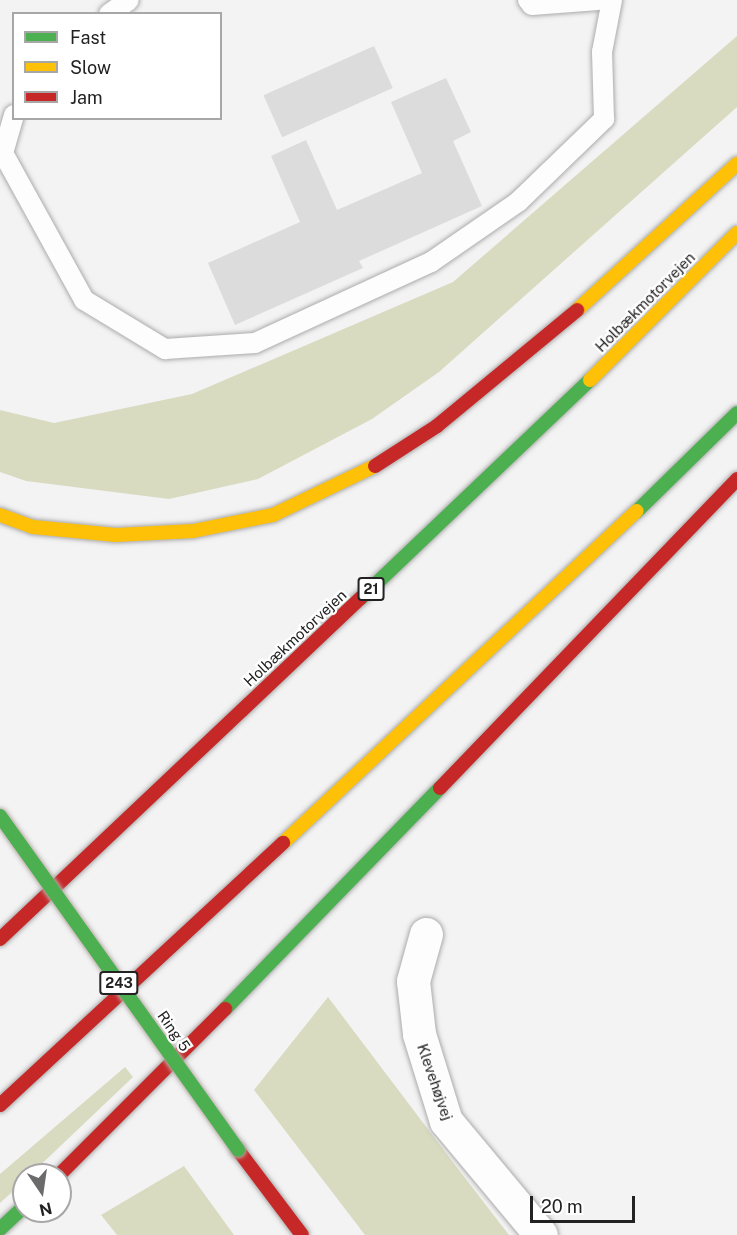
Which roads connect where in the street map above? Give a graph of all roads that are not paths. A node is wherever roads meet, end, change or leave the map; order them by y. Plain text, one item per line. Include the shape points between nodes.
1 (129, 0) edge
2 (528, 0) edge
3 (598, 0) edge
4 (612, 0) edge
5 (112, 12) edge
6 (13, 120) edge
7 (737, 164) edge
8 (737, 232) edge
9 (737, 413) edge
10 (737, 479) edge
11 (0, 515) edge
12 (0, 816) edge
13 (426, 934) dead end
14 (0, 939) edge
15 (0, 1104) edge
16 (71, 1163) edge
17 (12, 1218) edge
18 (0, 1229) edge
19 (302, 1235) edge
20 (541, 1235) edge

1 - 5 lane
2 - 3 lane via 532,5
4 - 6 lane via 602,52 604,118 518,202 431,262 255,343 165,349 84,300 3,153
7 - 11 highway via 539,344 437,426 355,479 273,515 193,531 116,536 33,527
8 - 14 highway, Holbækmotorvejen / 21 via 544,426
9 - 15 highway via 544,603
10 - 16 highway via 273,962
12 - 19 highway, Ring 5 / 243, bridge
13 - 20 street, Klevehøjvej via 412,981 419,1034 446,1121
17 - 18 highway

